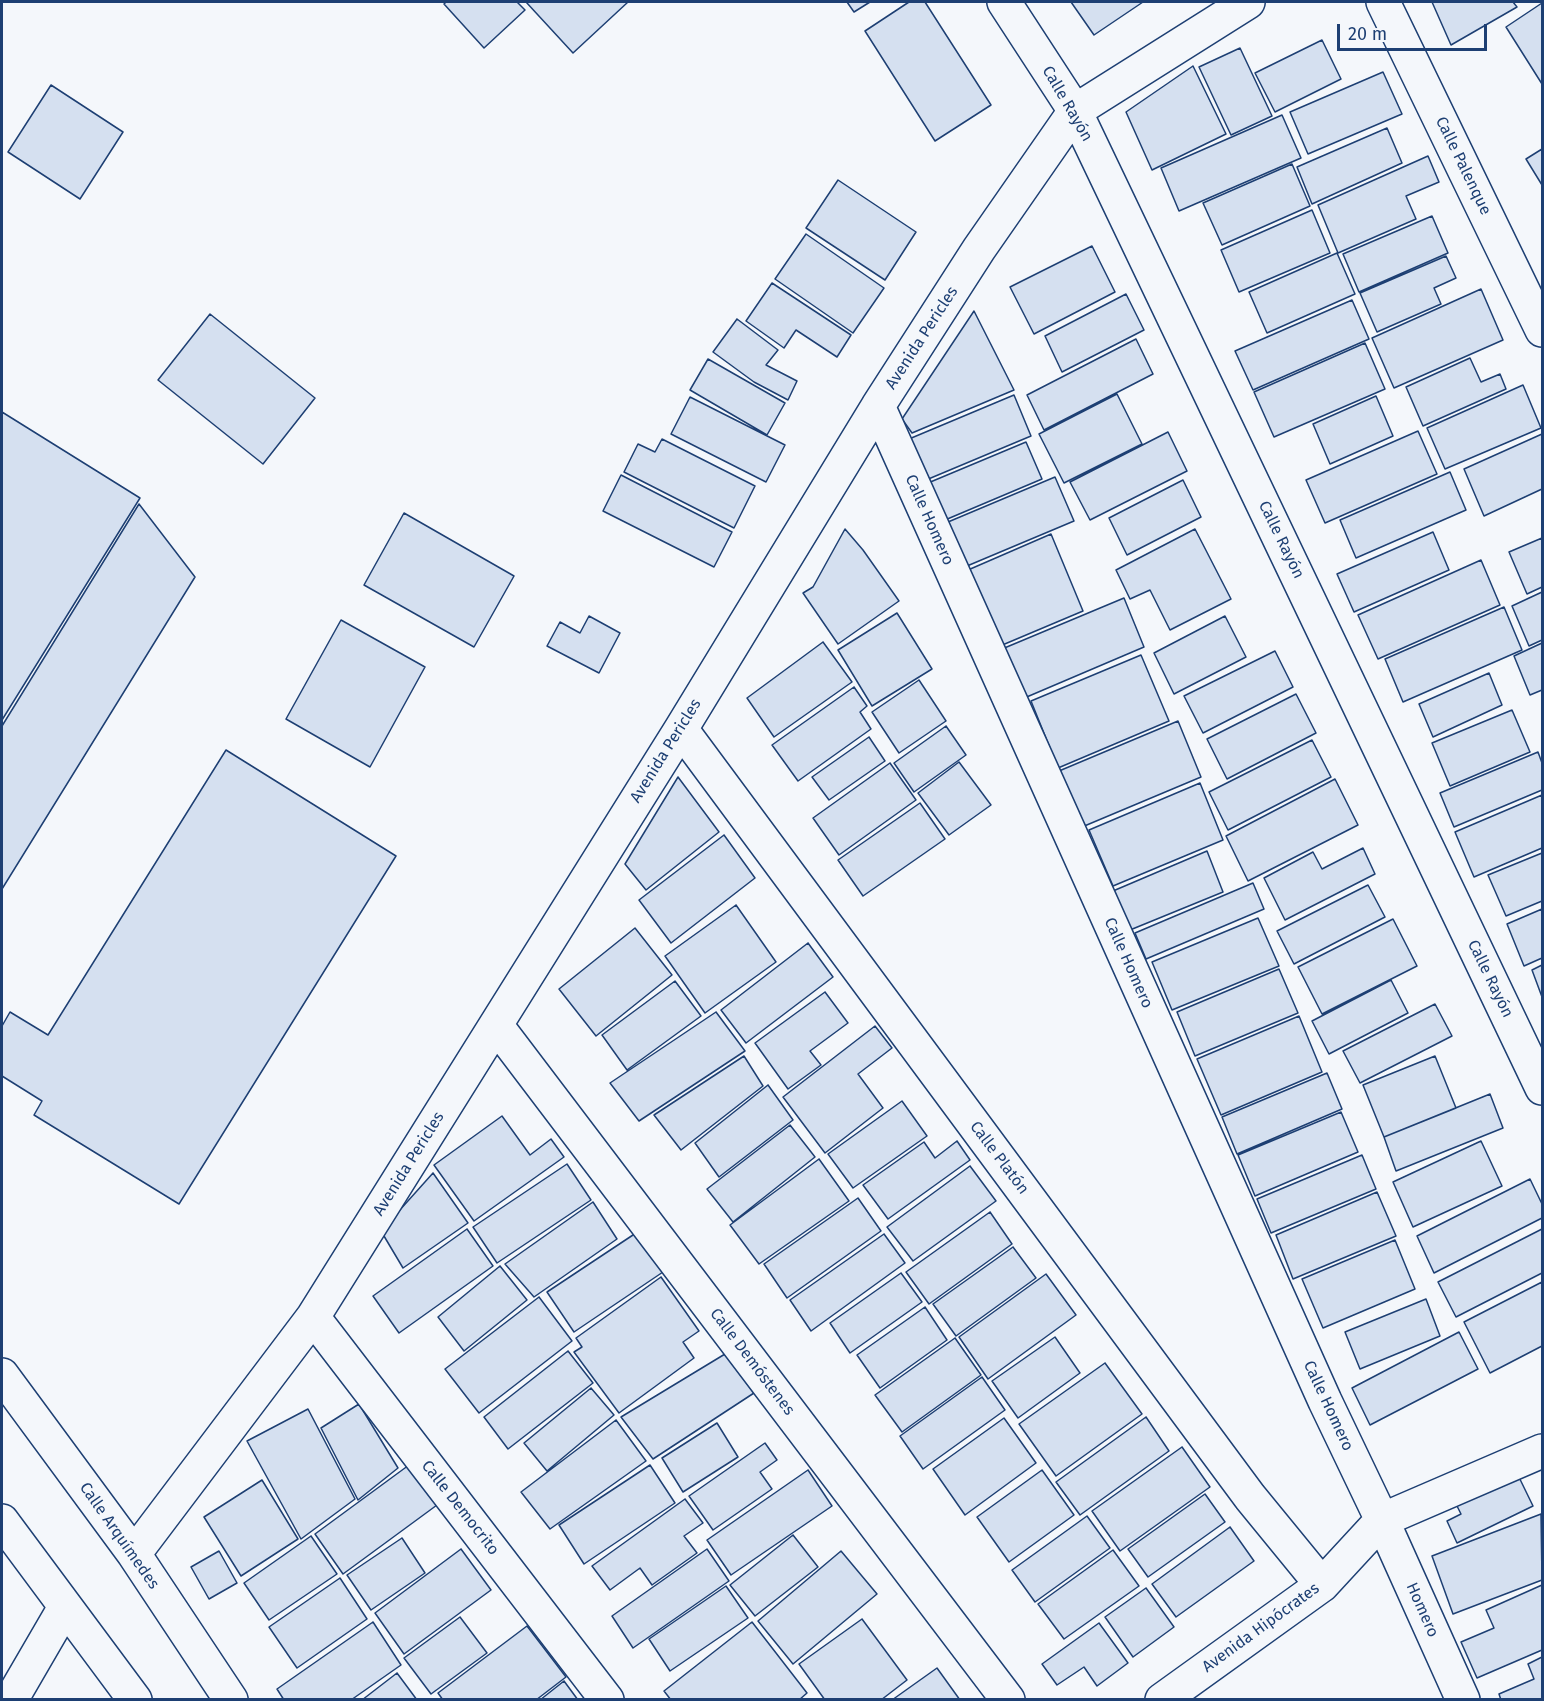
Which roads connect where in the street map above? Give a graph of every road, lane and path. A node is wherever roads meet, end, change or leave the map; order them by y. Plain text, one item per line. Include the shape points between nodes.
1 (1004, 2) edge
2 (1248, 2) edge
3 (1383, 2) edge
4 (1075, 111) junction
5 (1542, 330) edge
6 (878, 406) junction
7 (681, 729) junction
8 (496, 1025) junction
9 (1542, 1088) edge
10 (313, 1317) junction
11 (2, 1375) edge
12 (1542, 1451) edge
13 (1382, 1520) junction
14 (2, 1521) edge
15 (134, 1554) junction
16 (1322, 1585) junction
17 (65, 1607) junction
18 (11, 1700) edge
19 (135, 1700) edge
20 (231, 1700) edge
21 (607, 1700) edge
22 (1008, 1700) edge
23 (1162, 1700) edge
24 (1463, 1700) edge

1 - 4 street, Calle Rayón
2 - 4 street, Avenida Pericles
3 - 5 street, Calle Palenque
4 - 6 street, Avenida Pericles via 979,249
4 - 9 street, Calle Rayón
6 - 7 street, Avenida Pericles
6 - 13 street, Calle Homero
7 - 8 street, Avenida Pericles
7 - 16 street, Calle Platón via 1250,1497
8 - 10 street, Avenida Pericles
8 - 22 street, Calle Demóstenes
10 - 15 street, Avenida Pericles
10 - 21 street, Calle Democrito
11 - 15 street, Calle Arquímedes
12 - 13 street, Avenida Hipócrates
13 - 16 street, Avenida Hipócrates
13 - 24 street, Homero
14 - 17 street
15 - 20 street, Calle Arquímedes
16 - 23 street, Avenida Hipócrates
17 - 18 street
17 - 19 street

